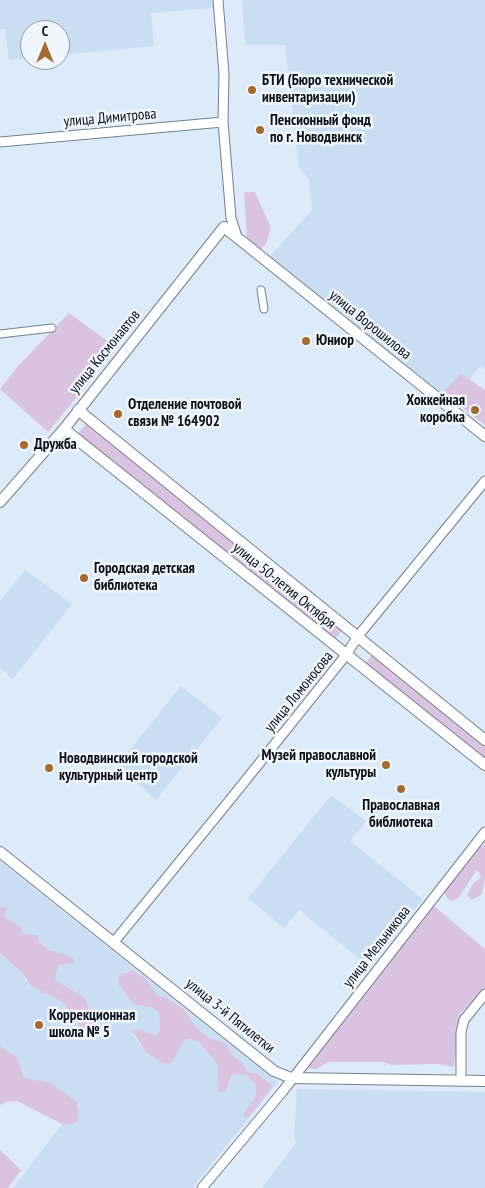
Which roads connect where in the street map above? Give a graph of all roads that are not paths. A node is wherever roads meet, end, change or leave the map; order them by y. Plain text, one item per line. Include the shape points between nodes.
1 (218, 0) edge
2 (223, 122) junction
3 (0, 142) edge
4 (231, 218) junction
5 (224, 227) junction
6 (237, 237) junction
7 (261, 290) dead end
8 (264, 309) dead end
9 (52, 328) dead end
10 (0, 334) edge
11 (78, 410) junction
12 (64, 428) junction
13 (485, 436) edge
14 (485, 482) edge
15 (0, 502) edge
16 (358, 636) junction
17 (346, 655) junction
18 (485, 740) edge
19 (485, 765) edge
20 (485, 832) edge
21 (0, 852) edge
22 (114, 942) junction
23 (485, 994) edge
24 (291, 1078) junction
25 (461, 1081) junction
26 (485, 1081) edge
27 (202, 1188) edge

1 - 2 street via 224,74
2 - 3 street, улица Димитрова
2 - 4 street
4 - 5 street, улица Космонавтов
4 - 6 street
5 - 6 main road, улица Ворошилова
5 - 11 main road, улица Космонавтов
6 - 13 main road, улица Ворошилова
7 - 8 street
9 - 10 street
11 - 12 main road, улица Космонавтов
11 - 16 main road, улица 50-летия Октября
12 - 15 main road, улица Космонавтов
12 - 17 main road, улица 50-летия Октября
14 - 16 street, улица Ломоносова
16 - 17 street, улица Ломоносова
16 - 18 main road, улица 50-летия Октября
17 - 19 main road, улица 50-летия Октября
17 - 22 street, улица Ломоносова
20 - 24 street, улица Мельникова
21 - 22 main road, улица 3-й Пятилетки
22 - 24 main road, улица 3-й Пятилетки via 274,1071
23 - 25 street via 464,1020
24 - 25 main road, улица 3-й Пятилетки
24 - 27 street, улица Мельникова
25 - 26 main road, улица 3-й Пятилетки

